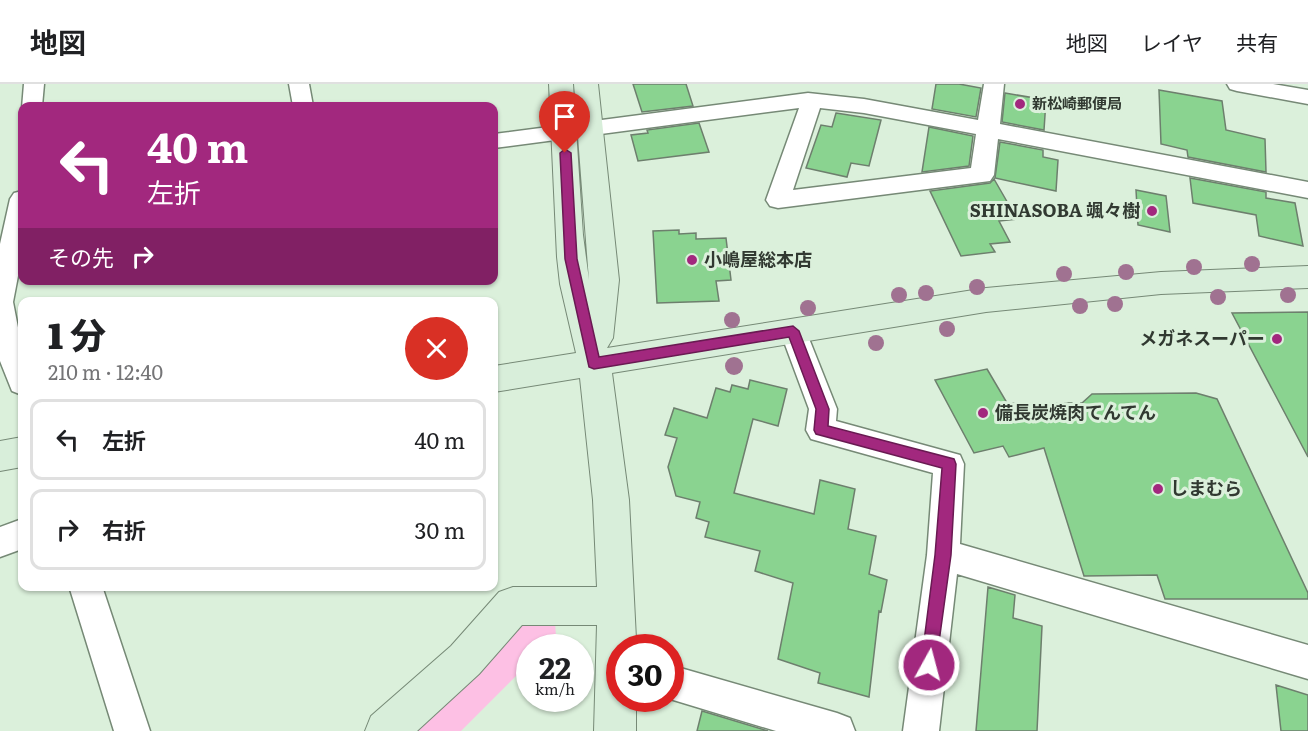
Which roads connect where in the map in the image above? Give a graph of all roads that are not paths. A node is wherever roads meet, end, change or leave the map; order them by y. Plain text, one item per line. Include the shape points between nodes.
1 (34, 84) edge
2 (299, 84) edge
3 (561, 84) edge
4 (586, 84) edge
5 (994, 84) edge
6 (1238, 84) edge
7 (1308, 97) edge
8 (812, 101) junction
9 (32, 102) edge
10 (302, 102) edge
11 (577, 130) junction
12 (987, 130) junction
13 (498, 140) edge
14 (1308, 190) edge
15 (18, 203) edge
16 (0, 206) edge
17 (18, 220) edge
18 (1308, 278) edge
19 (0, 302) edge
20 (793, 331) junction
21 (594, 363) junction
22 (18, 372) edge
23 (498, 378) edge
24 (18, 453) edge
25 (0, 456) edge
26 (18, 535) edge
27 (0, 542) edge
28 (943, 555) junction
29 (88, 591) edge
30 (616, 606) junction
31 (617, 634) edge
32 (1308, 662) edge
33 (684, 686) edge
34 (616, 712) edge
35 (132, 731) edge
36 (386, 731) edge
37 (615, 731) edge
38 (837, 731) edge
39 (921, 731) edge

1 - 9 street
2 - 10 street
3 - 11 street
4 - 11 street
5 - 12 street
6 - 7 street
8 - 11 street
8 - 12 street via 864,106
8 - 12 street via 778,200 982,175
11 - 13 street
11 - 21 street via 571,259
12 - 14 street
15 - 16 street
17 - 19 street
18 - 20 street via 1029,295
19 - 22 street
20 - 21 street
20 - 28 street via 823,409 820,430 949,464
21 - 23 street
21 - 30 street via 608,483
24 - 25 street
26 - 27 street
28 - 32 street
28 - 39 street
29 - 35 street
30 - 31 street
30 - 36 street via 513,606 465,660
33 - 38 street
34 - 37 street

